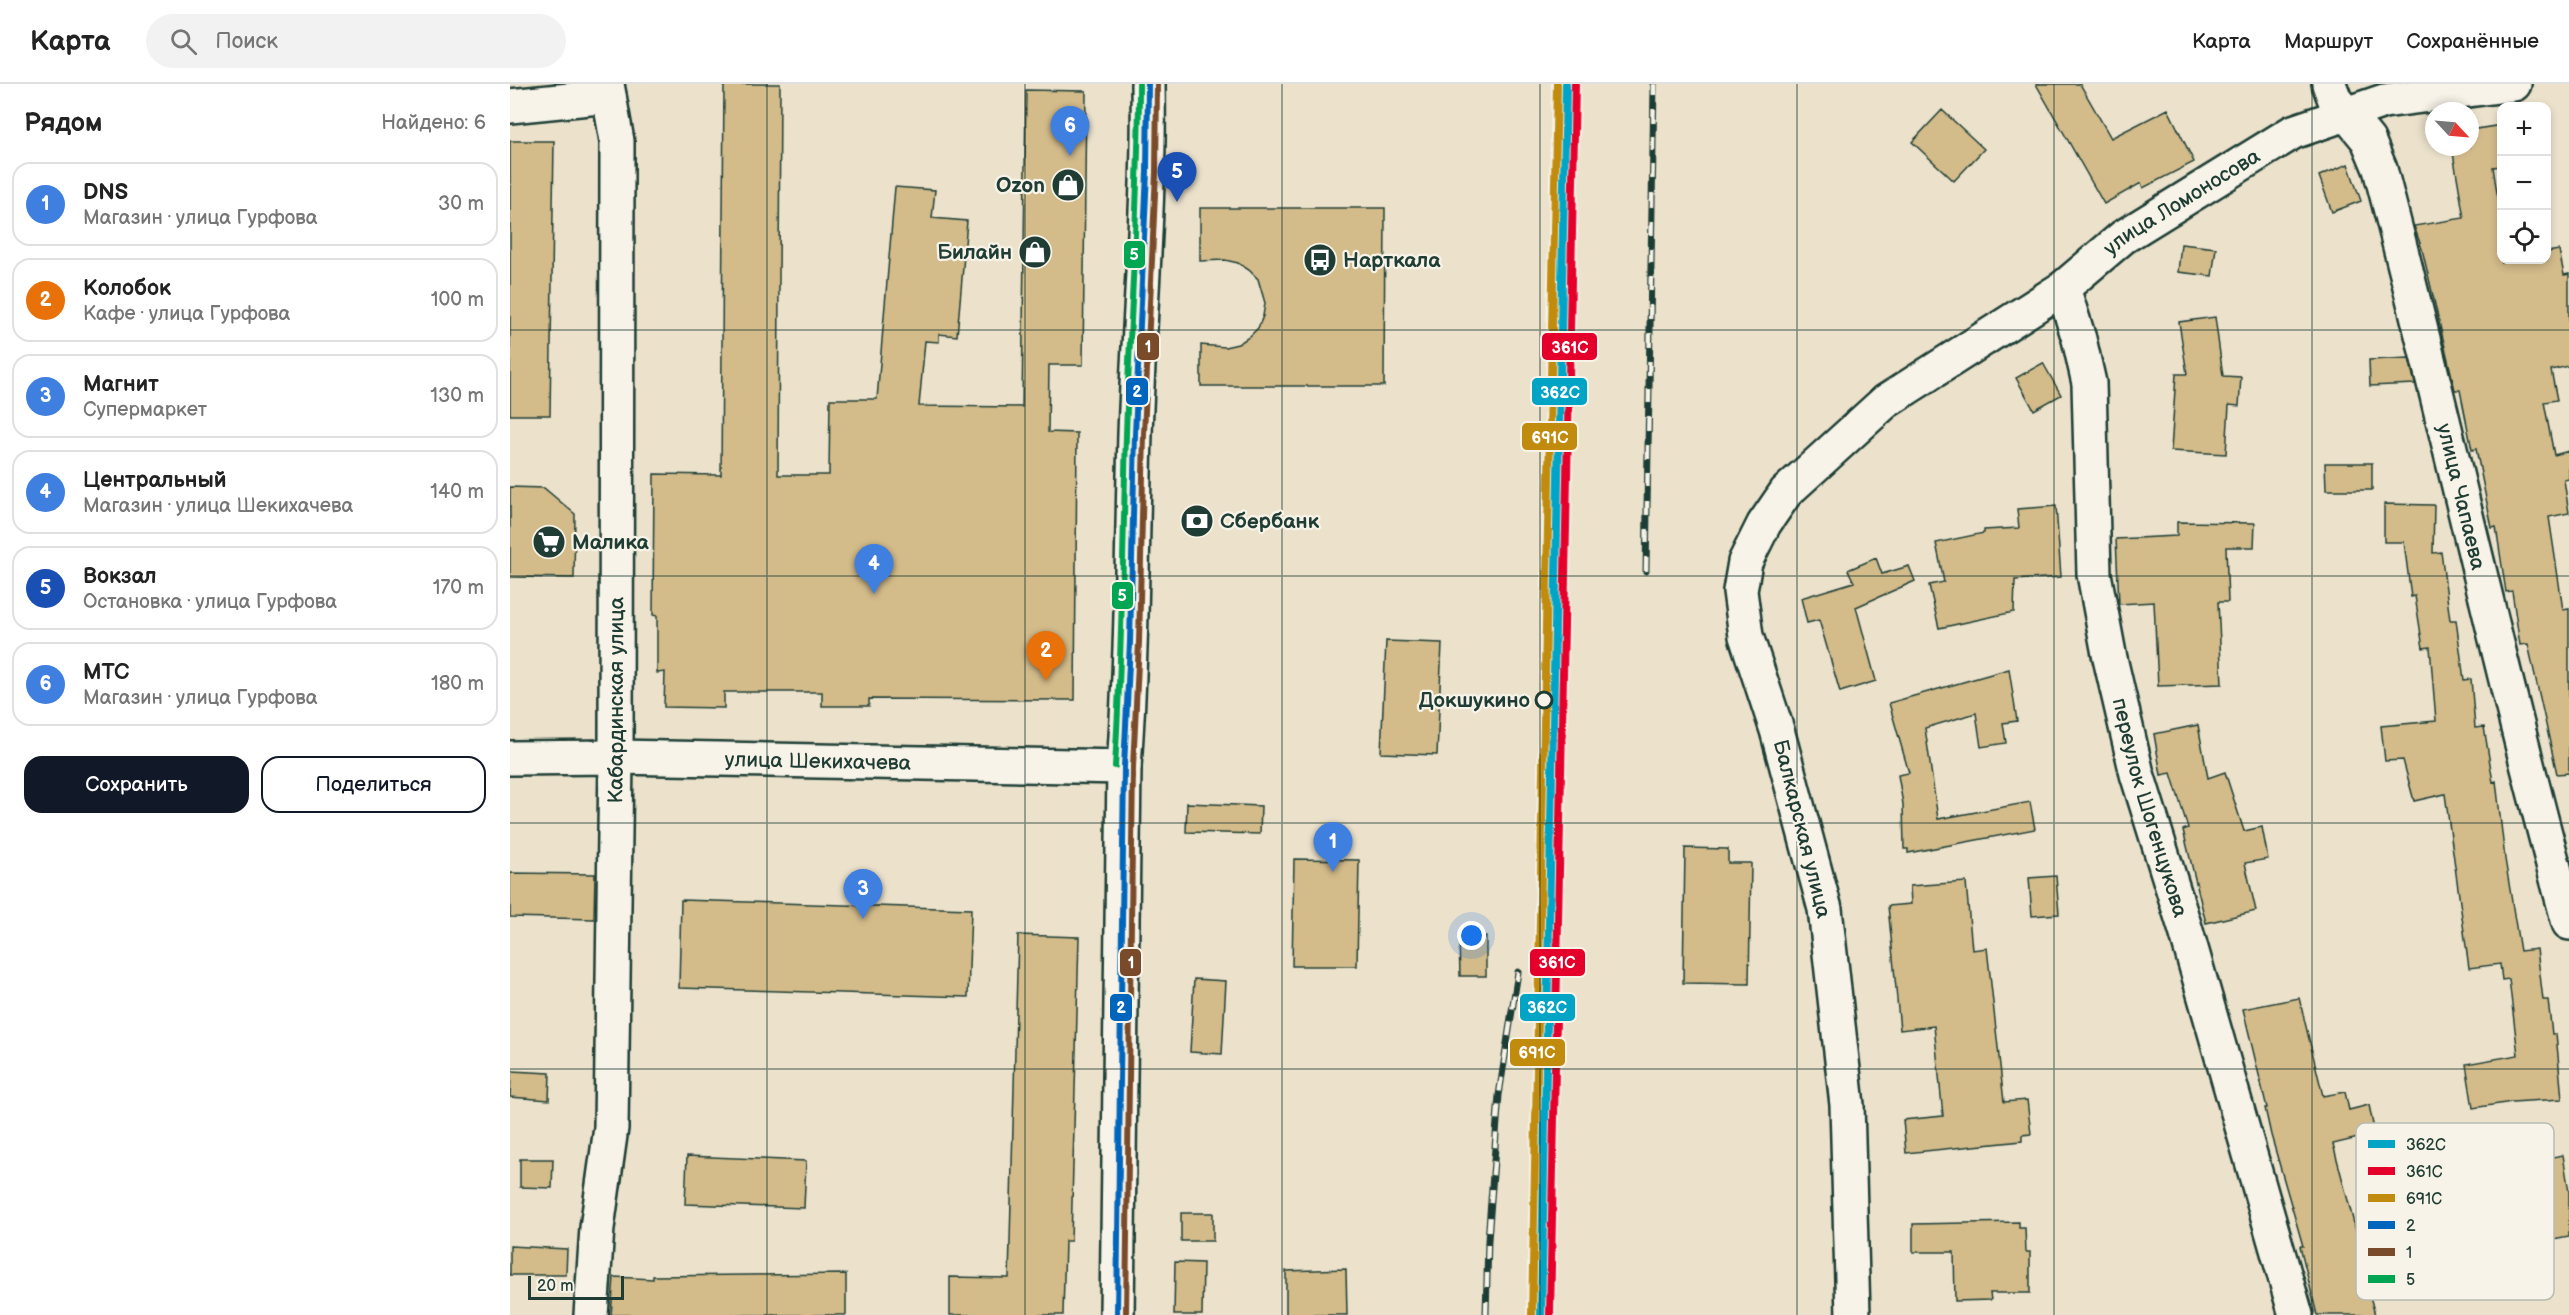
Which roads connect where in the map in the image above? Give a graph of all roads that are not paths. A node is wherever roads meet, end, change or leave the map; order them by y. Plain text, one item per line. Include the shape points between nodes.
1 (1148, 84) edge
2 (2329, 84) edge
3 (2514, 84) edge
4 (608, 90) edge
5 (510, 106) edge
6 (2344, 113) junction
7 (2063, 288) junction
8 (1885, 402) joint
9 (616, 757) junction
10 (510, 758) edge
11 (1124, 766) junction
12 (2569, 922) edge
13 (591, 1315) edge
14 (1117, 1315) edge
15 (1853, 1315) edge
16 (2296, 1315) edge

1 - 11 street via 1149,160
2 - 6 street, улица Чапаева
3 - 6 street, улица Ломоносова via 2384,101
4 - 5 street
4 - 9 street, Кабардинская улица via 616,141
6 - 7 street, улица Ломоносова via 2293,132 2175,204 2123,237
6 - 12 street, улица Чапаева via 2368,140 2380,169
7 - 8 street, улица Ломоносова
7 - 16 street, переулок Шогенцукова via 2089,383 2094,574 2109,654 2137,774
8 - 15 street, Балкарская улица via 1786,492 1745,562 1740,591 1746,636 1777,730 1825,909 1847,1106
9 - 10 street, улица Шекихачева
9 - 11 street, улица Шекихачева
9 - 13 street, Кабардинская улица via 611,1128 597,1228
11 - 14 street

